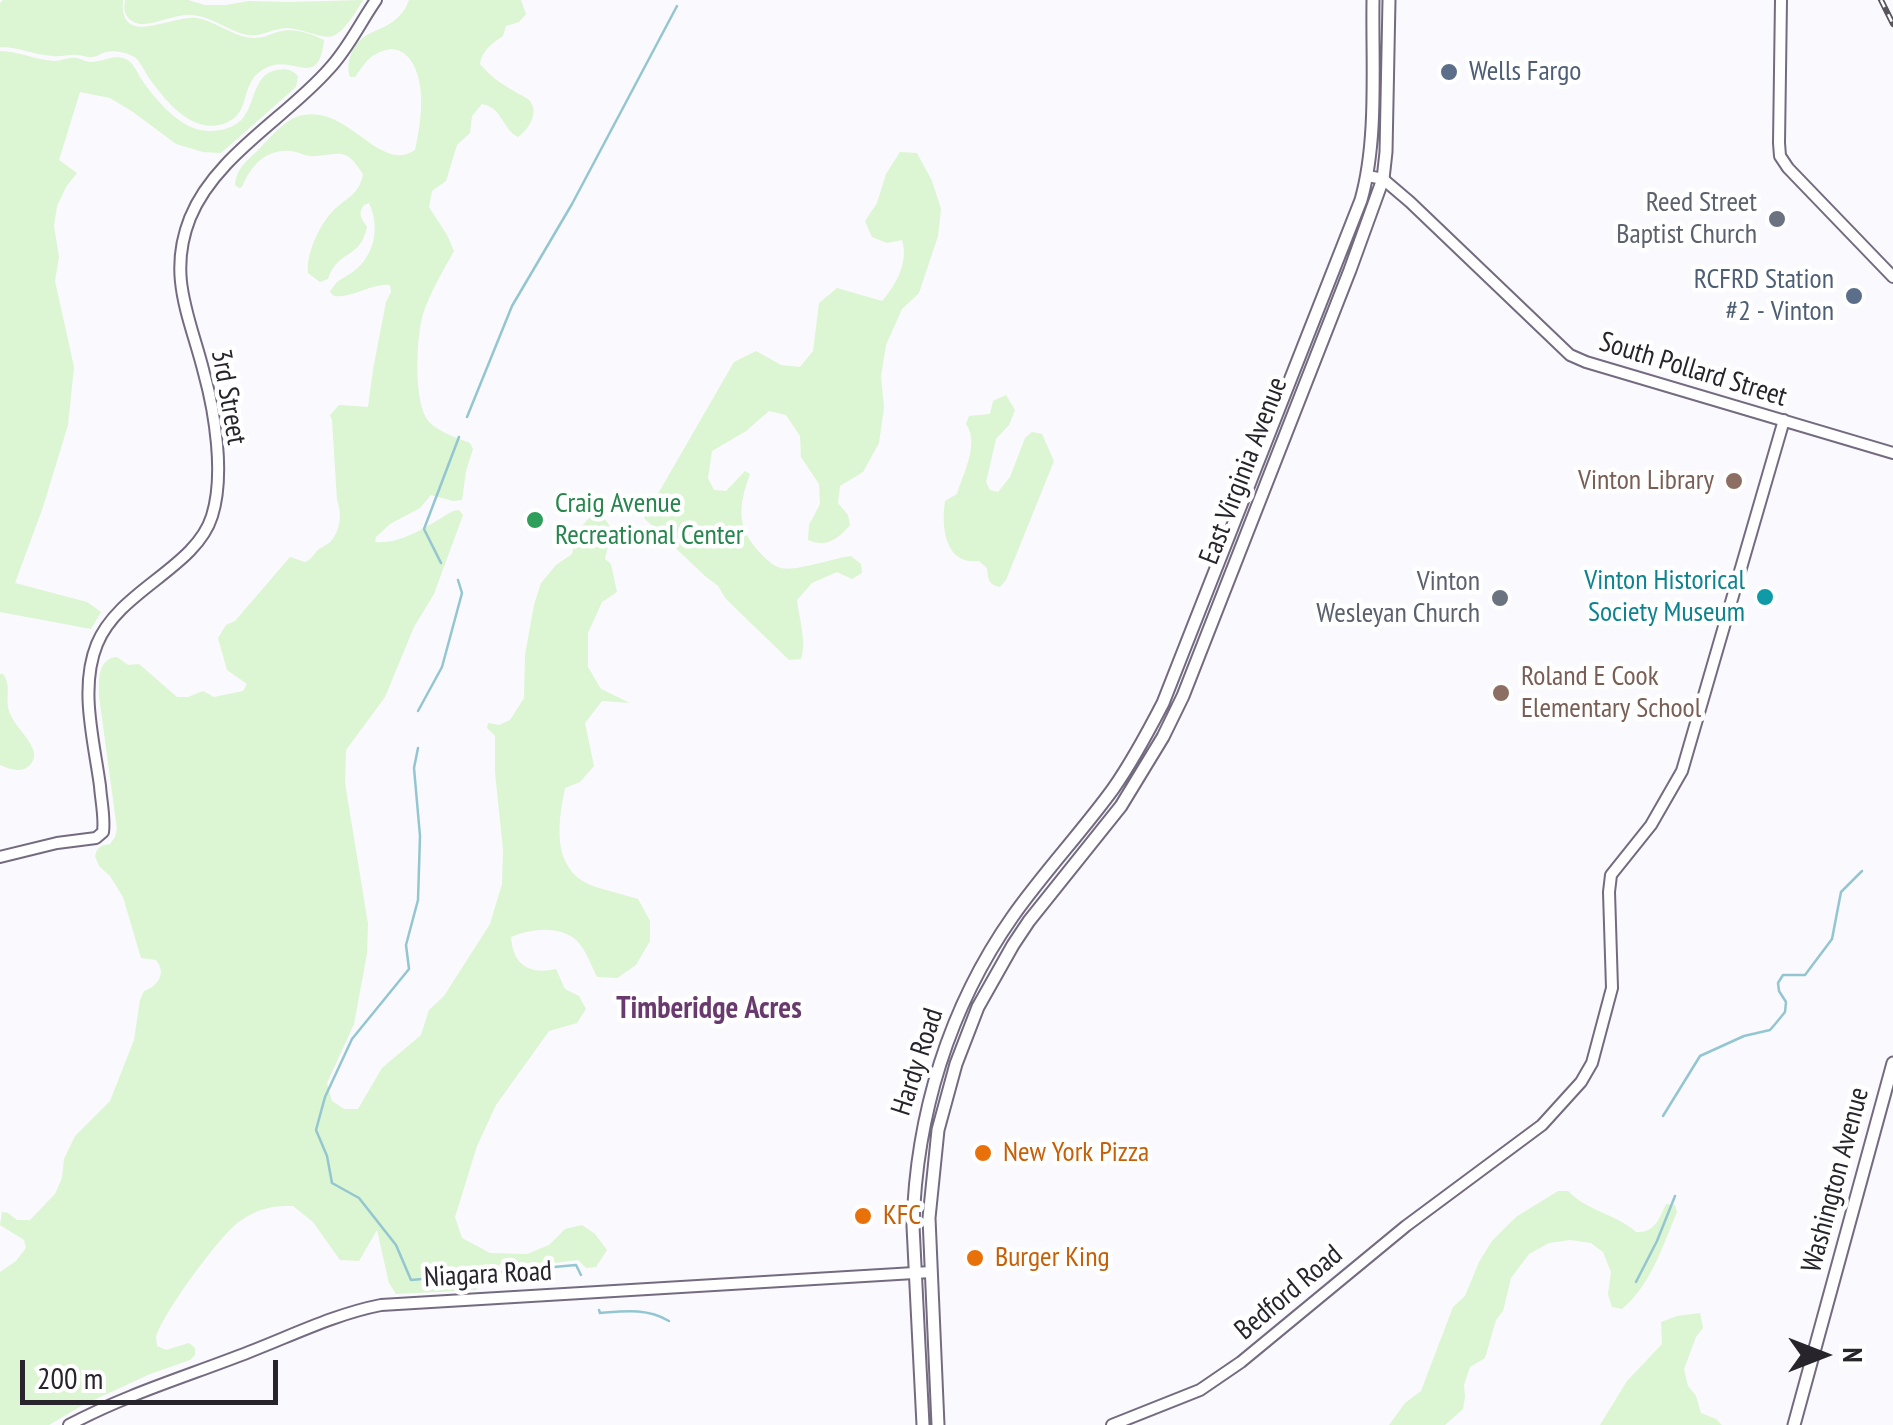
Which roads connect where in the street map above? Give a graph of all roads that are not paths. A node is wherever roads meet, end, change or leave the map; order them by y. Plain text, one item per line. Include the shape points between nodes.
1 (376, 0) edge
2 (1373, 0) edge
3 (1389, 0) edge
4 (1781, 0) edge
5 (1368, 176) junction
6 (1383, 179) junction
7 (1893, 277) edge
8 (1784, 420) junction
9 (1893, 452) edge
10 (1128, 766) joint
11 (1140, 776) joint
12 (0, 857) edge
13 (1893, 1063) edge
14 (915, 1272) junction
15 (931, 1272) junction
16 (69, 1425) edge
17 (923, 1425) edge
18 (938, 1425) edge
19 (1112, 1425) edge
20 (1794, 1425) edge

1 - 12 street, 3rd Street via 331,68 222,169 188,222 181,290 210,396 215,503 196,544 121,609 95,649 89,702 102,832
2 - 5 main road, East Virginia Avenue
3 - 6 main road, East Virginia Avenue
4 - 7 street via 1780,156
5 - 6 street
5 - 10 main road, East Virginia Avenue via 1163,703
6 - 8 street, South Pollard Street via 1570,354
6 - 11 main road, East Virginia Avenue via 1182,696
8 - 9 street, South Pollard Street
8 - 19 street, Bedford Road via 1682,771 1609,882 1612,988 1581,1082 1542,1124 1212,1384
10 - 14 main road, Hardy Road via 1012,917 959,1012 920,1142
11 - 15 main road, Hardy Road via 1021,933 968,1030 933,1164
13 - 20 main road, Washington Avenue
14 - 15 street, Niagara Road
14 - 16 street, Niagara Road via 381,1305 129,1396
14 - 17 main road, Hardy Road
15 - 18 main road, Hardy Road

